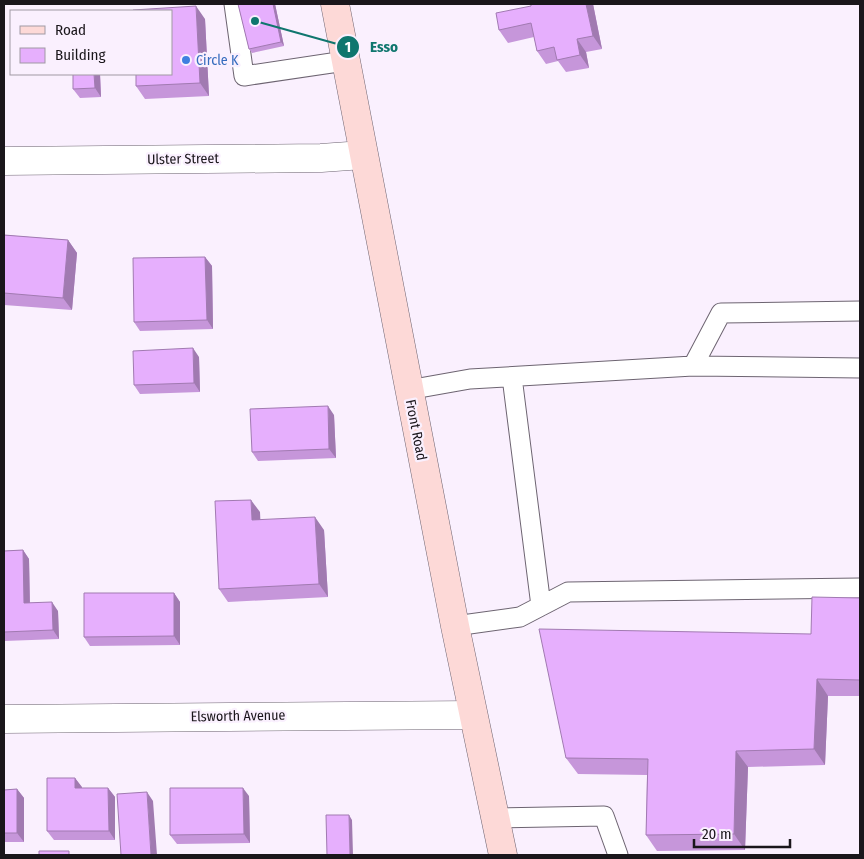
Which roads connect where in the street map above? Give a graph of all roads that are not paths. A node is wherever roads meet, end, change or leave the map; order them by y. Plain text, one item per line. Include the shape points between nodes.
1 (234, 4) edge
2 (335, 4) edge
3 (345, 61) junction
4 (363, 155) junction
5 (4, 161) edge
6 (860, 311) edge
7 (693, 366) junction
8 (860, 368) edge
9 (512, 377) junction
10 (408, 390) junction
11 (860, 588) edge
12 (541, 606) junction
13 (455, 626) junction
14 (472, 715) junction
15 (4, 719) edge
16 (495, 818) junction
17 (503, 855) edge
18 (618, 855) edge

1 - 3 lane via 244,76
2 - 3 main road, Front Road
3 - 4 main road, Front Road
4 - 5 street, Ulster Street
4 - 10 main road, Front Road
6 - 7 lane via 721,313
7 - 8 lane
7 - 9 lane
9 - 10 lane
9 - 12 lane
10 - 13 main road, Front Road
11 - 12 lane via 568,592
12 - 13 lane via 520,617
13 - 14 main road, Front Road
14 - 15 street, Elsworth Avenue
14 - 16 main road, Front Road
16 - 17 main road, Front Road
16 - 18 lane via 604,816

